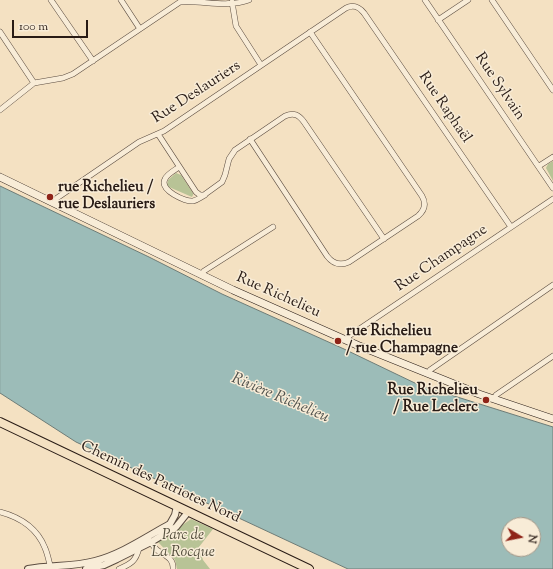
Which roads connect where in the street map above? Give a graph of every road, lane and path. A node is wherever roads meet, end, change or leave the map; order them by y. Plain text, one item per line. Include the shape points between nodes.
1 (51, 0) edge
2 (121, 0) edge
3 (188, 0) edge
4 (249, 0) edge
5 (425, 0) edge
6 (468, 0) edge
7 (492, 0) edge
8 (232, 2) junction
9 (355, 6) joint
10 (438, 20) junction
11 (140, 29) junction
12 (0, 32) edge
13 (310, 32) junction
14 (93, 61) junction
15 (261, 65) junction
16 (34, 83) junction
17 (553, 90) edge
18 (0, 110) edge
19 (158, 134) junction
20 (250, 139) junction
21 (553, 157) edge
22 (539, 166) junction
23 (179, 167) junction
24 (0, 177) edge
25 (553, 188) edge
26 (206, 194) junction
27 (553, 199) edge
28 (54, 202) junction
29 (273, 226) dead end
30 (511, 227) junction
31 (384, 239) junction
32 (201, 275) junction
33 (553, 285) edge
34 (347, 341) junction
35 (553, 356) edge
36 (428, 374) junction
37 (494, 399) junction
38 (553, 419) edge
39 (0, 422) edge
40 (177, 506) junction
41 (0, 512) edge
42 (188, 512) junction
43 (149, 539) junction
44 (139, 548) junction
45 (50, 567) edge
46 (28, 569) edge
47 (86, 569) edge
48 (119, 569) edge
49 (173, 569) edge
50 (309, 569) edge

1 - 14 street
2 - 11 street
3 - 8 street
3 - 11 street via 176,4
4 - 8 street
5 - 10 street, Rue Sylvain
6 - 10 street
7 - 17 street
8 - 15 street via 236,26
9 - 13 street, Rue Deslauriers via 346,8
9 - 30 street, Rue Raphaël via 364,13
10 - 22 street, Rue Sylvain
11 - 14 street
12 - 16 street
13 - 15 street, Rue Deslauriers
13 - 31 street via 422,196 424,208 420,215
14 - 16 street via 68,77
15 - 19 street, Rue Deslauriers
16 - 18 street
19 - 23 street
19 - 28 street, Rue Deslauriers via 139,142
20 - 26 street via 233,152 223,180
20 - 31 street via 285,116 299,116
20 - 31 street via 332,261 337,264 347,263
21 - 22 street
22 - 25 street, Rue Sylvain
23 - 26 street via 197,193
23 - 26 street via 165,179 167,190 189,200 197,200
24 - 28 main road, Rue Richelieu
27 - 30 street, Rue Champagne
28 - 32 main road, Rue Richelieu
29 - 32 street
30 - 34 street, Rue Champagne via 349,336
32 - 34 main road, Rue Richelieu
33 - 36 street via 430,370
34 - 36 main road, Rue Richelieu
35 - 37 street via 496,395
36 - 37 main road, Rue Richelieu
37 - 38 main road, Rue Richelieu
39 - 40 main road, Chemin des Patriotes Nord
40 - 42 main road, Chemin des Patriotes Nord
40 - 43 street via 170,524
41 - 45 street via 33,529 42,540
42 - 43 street via 176,527
42 - 50 main road, Chemin des Patriotes Nord
43 - 44 street
43 - 45 street via 95,561
43 - 49 street via 170,559
44 - 47 street via 117,559
44 - 48 street via 136,559
45 - 46 street

